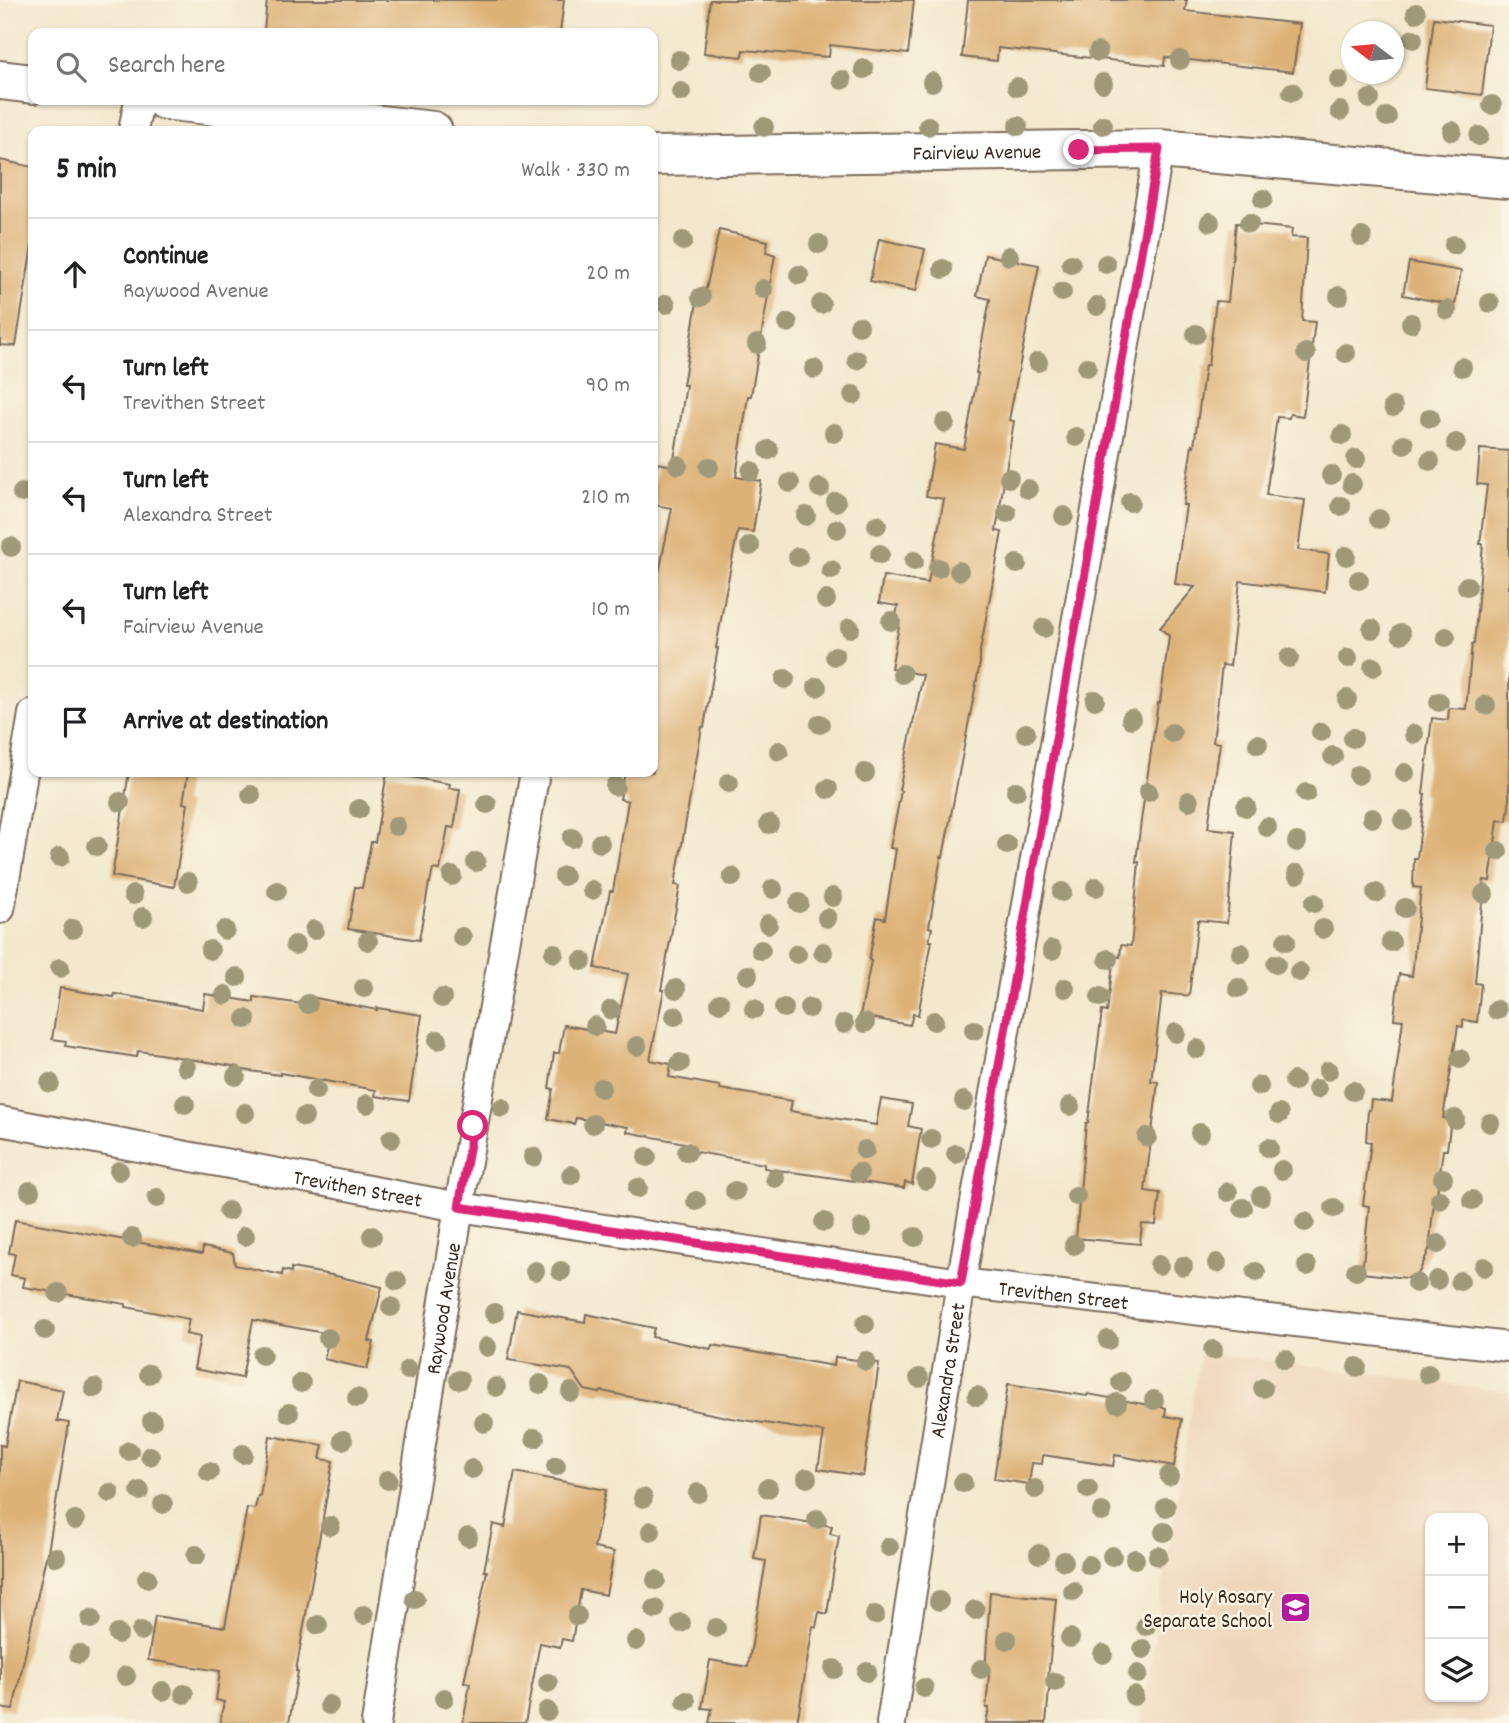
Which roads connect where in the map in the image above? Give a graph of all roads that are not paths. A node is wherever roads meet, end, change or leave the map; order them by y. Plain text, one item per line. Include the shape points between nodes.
1 (0, 80) edge
2 (28, 83) edge
3 (137, 105) edge
4 (207, 105) edge
5 (134, 126) edge
6 (390, 126) edge
7 (1159, 149) junction
8 (658, 156) edge
9 (1509, 179) edge
10 (28, 744) edge
11 (534, 777) edge
12 (0, 909) edge
13 (0, 1121) edge
14 (459, 1207) junction
15 (961, 1283) junction
16 (1508, 1343) edge
17 (376, 1723) edge
18 (891, 1723) edge

1 - 2 street
3 - 5 street
4 - 6 street
7 - 8 street, Fairview Avenue
7 - 9 street, Fairview Avenue
7 - 15 street, Alexandra Street
10 - 12 street
11 - 14 street, Raywood Avenue
13 - 14 street, Trevithen Street
14 - 15 street, Trevithen Street
14 - 17 street, Raywood Avenue
15 - 16 street, Trevithen Street
15 - 18 street, Alexandra Street

